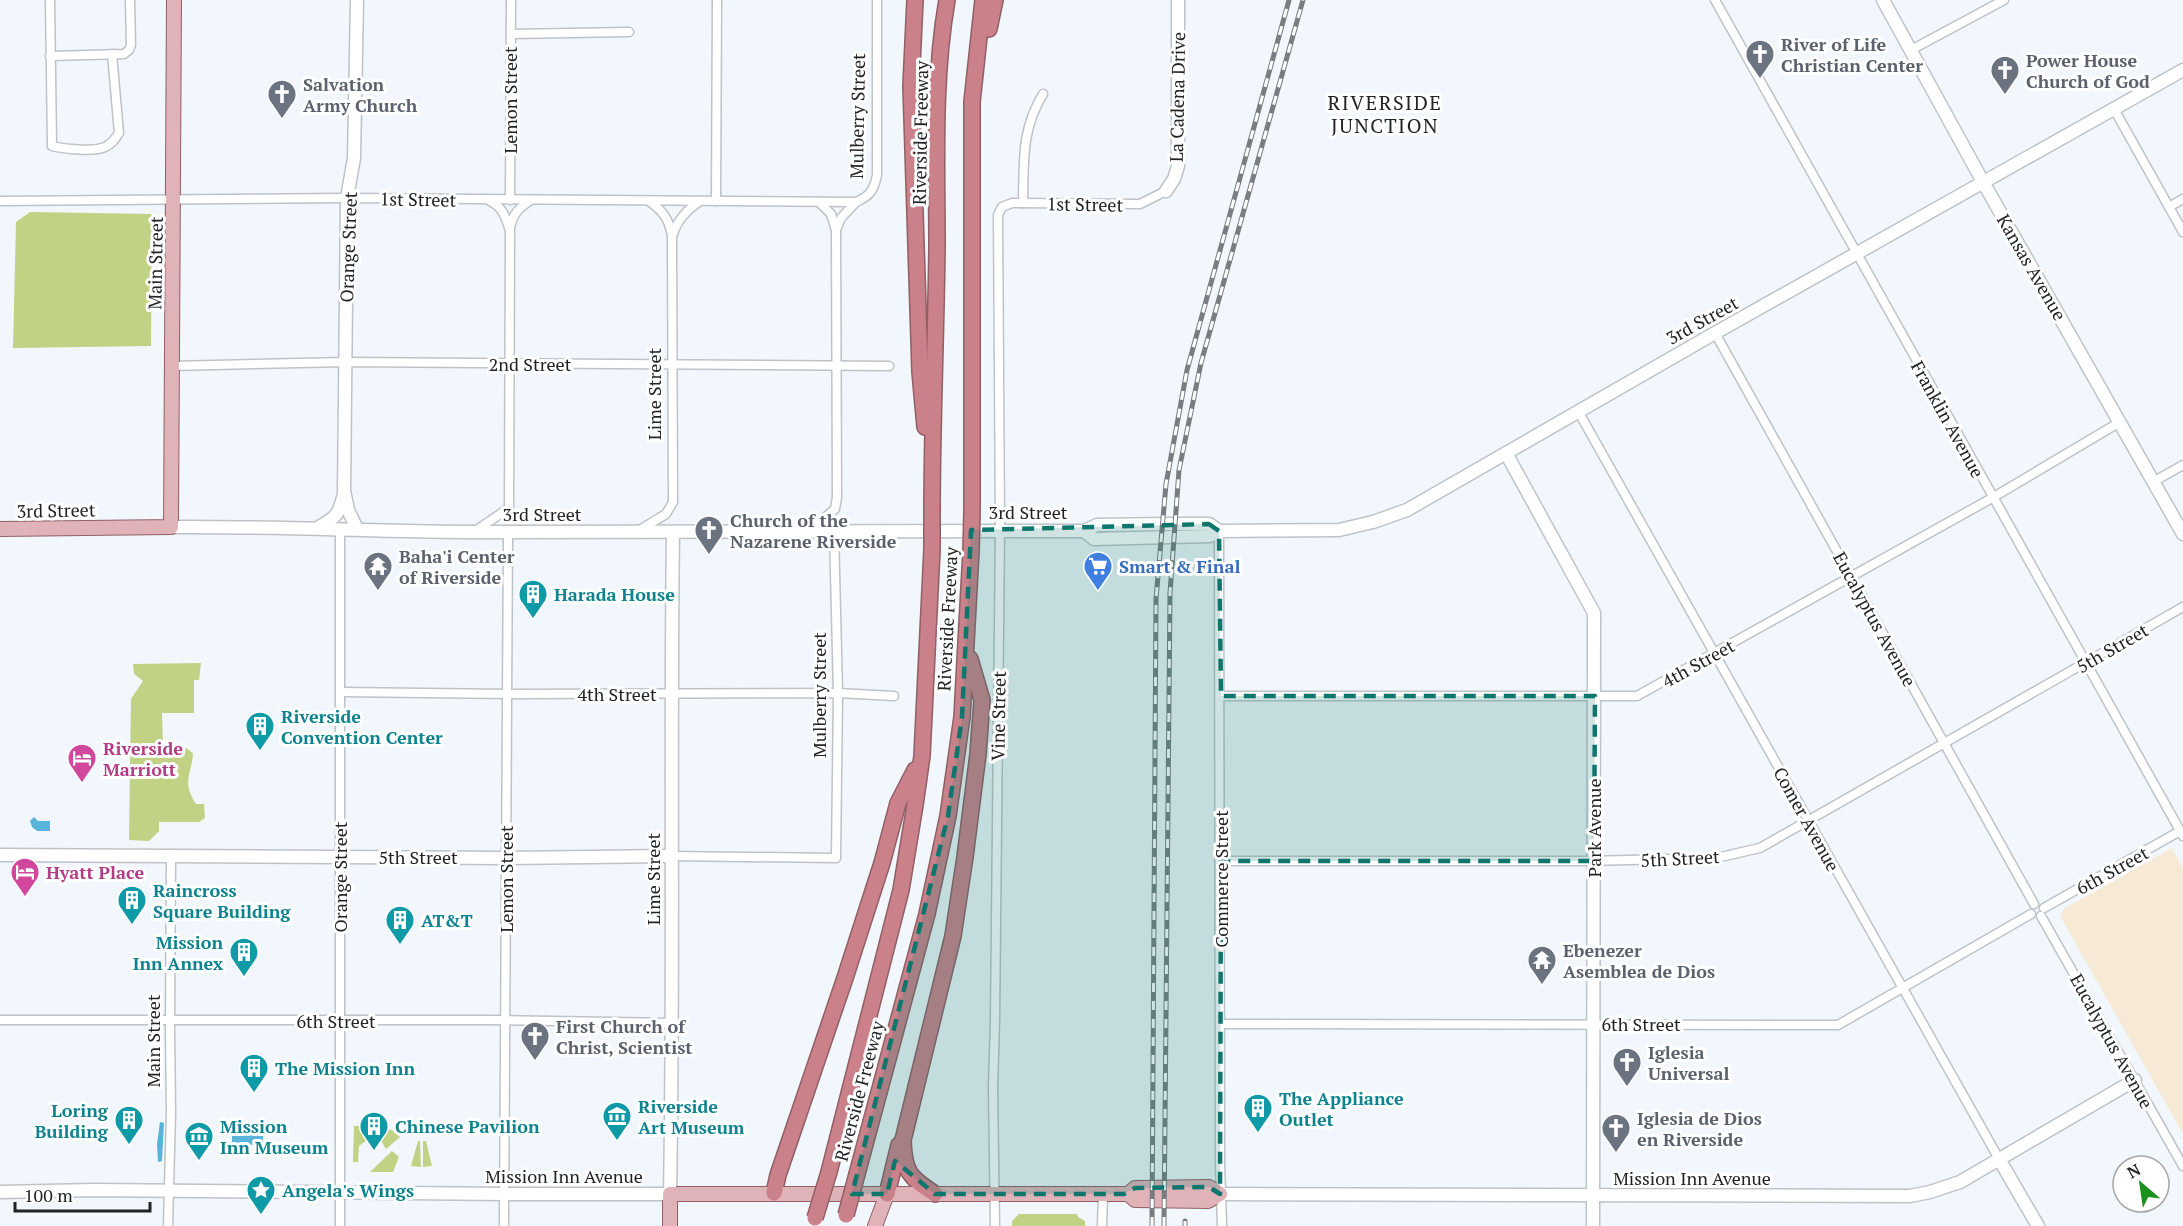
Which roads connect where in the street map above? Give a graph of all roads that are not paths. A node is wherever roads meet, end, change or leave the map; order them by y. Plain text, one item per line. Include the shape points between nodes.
1 (50, 0) edge
2 (130, 0) edge
3 (174, 0) edge
4 (357, 0) edge
5 (511, 0) edge
6 (717, 0) edge
7 (877, 0) edge
8 (915, 0) edge
9 (947, 0) edge
10 (983, 0) edge
11 (995, 0) edge
12 (1178, 0) edge
13 (1715, 0) edge
14 (1883, 0) edge
15 (2004, 0) edge
16 (629, 32) dead end
17 (511, 34) junction
18 (1911, 50) junction
19 (112, 54) junction
20 (50, 56) junction
21 (2183, 70) edge
22 (1043, 94) dead end
23 (972, 102) junction
24 (2114, 109) junction
25 (1983, 182) junction
26 (1166, 191) joint
27 (347, 198) junction
28 (487, 199) junction
29 (2183, 199) edge
30 (174, 200) junction
31 (510, 200) junction
32 (531, 200) junction
33 (0, 201) edge
34 (649, 201) junction
35 (700, 201) junction
36 (716, 201) junction
37 (819, 202) junction
38 (836, 202) joint
39 (856, 202) junction
40 (1023, 203) junction
41 (1002, 207) joint
42 (2169, 207) junction
43 (510, 228) junction
44 (836, 230) junction
45 (2183, 232) edge
46 (672, 236) junction
47 (1856, 254) junction
48 (1715, 333) junction
49 (346, 362) junction
50 (509, 364) junction
51 (835, 364) junction
52 (672, 365) junction
53 (171, 366) junction
54 (889, 366) dead end
55 (1578, 411) junction
56 (2120, 422) junction
57 (1506, 453) junction
58 (2183, 465) edge
59 (2153, 482) junction
60 (932, 493) junction
61 (344, 494) junction
62 (1992, 498) junction
63 (171, 527) junction
64 (317, 528) junction
65 (340, 528) junction
66 (0, 529) edge
67 (357, 529) junction
68 (1000, 530) junction
69 (475, 531) junction
70 (809, 531) junction
71 (834, 531) junction
72 (1219, 531) junction
73 (508, 532) junction
74 (636, 532) junction
75 (673, 533) junction
76 (2183, 534) edge
77 (1850, 576) junction
78 (2183, 607) edge
79 (966, 647) junction
80 (1714, 653) junction
81 (2086, 663) junction
82 (340, 692) junction
83 (838, 693) junction
84 (507, 694) junction
85 (670, 694) junction
86 (894, 696) dead end
87 (1221, 696) junction
88 (1595, 696) junction
89 (1944, 742) junction
90 (922, 756) junction
91 (1809, 821) junction
92 (2182, 834) edge
93 (0, 855) edge
94 (171, 856) junction
95 (340, 856) junction
96 (670, 856) junction
97 (507, 858) junction
98 (836, 858) joint
99 (1221, 861) junction
100 (1594, 861) junction
101 (2034, 904) junction
102 (2042, 912) junction
103 (2031, 914) junction
104 (1902, 988) junction
105 (0, 1020) edge
106 (170, 1020) junction
107 (340, 1020) junction
108 (505, 1021) junction
109 (672, 1023) junction
110 (1221, 1024) junction
111 (1594, 1024) junction
112 (2135, 1080) junction
113 (903, 1140) junction
114 (1999, 1159) junction
115 (2183, 1166) edge
116 (170, 1191) junction
117 (0, 1192) edge
118 (340, 1192) junction
119 (774, 1193) junction
120 (994, 1193) junction
121 (505, 1194) junction
122 (670, 1194) junction
123 (886, 1194) junction
124 (935, 1194) junction
125 (1103, 1194) junction
126 (1220, 1194) junction
127 (1593, 1196) junction
128 (844, 1221) edge
129 (814, 1222) edge
130 (168, 1226) edge
131 (340, 1226) edge
132 (504, 1226) edge
133 (670, 1226) edge
134 (876, 1226) edge
135 (995, 1226) edge
136 (1102, 1226) edge
137 (1222, 1226) edge
138 (1593, 1226) edge
139 (2038, 1226) edge

1 - 20 street
2 - 19 street via 131,45 124,54
3 - 30 main road, Main Street
4 - 27 main road, Orange Street via 354,158
5 - 17 street, Lemon Street
6 - 36 street
7 - 39 street, Mulberry Street via 877,175 869,196
8 - 60 highway via 911,86 920,372
9 - 60 highway, Riverside Freeway via 938,93
10 - 23 highway, Riverside Freeway
11 - 23 highway
12 - 26 main road, La Cadena Drive via 1178,166
13 - 47 street, Franklin Avenue
14 - 18 main road, Kansas Avenue
15 - 18 street
16 - 17 street
17 - 31 street, Lemon Street
18 - 25 main road, Kansas Avenue
19 - 20 street
19 - 20 street via 119,133 103,148 52,146
21 - 24 main road, 3rd Street
22 - 40 street via 1026,134
23 - 79 highway, Riverside Freeway, bridge via 972,512
24 - 25 main road, 3rd Street
24 - 42 street
25 - 47 main road, 3rd Street
25 - 56 main road, Kansas Avenue
26 - 40 street, 1st Street via 1140,204
27 - 28 street, 1st Street
27 - 30 street, 1st Street
27 - 49 main road, Orange Street
28 - 31 street, 1st Street
28 - 43 street via 498,205
29 - 42 street
30 - 33 street, 1st Street
30 - 53 main road, Main Street
31 - 32 street, 1st Street
32 - 34 street, 1st Street
32 - 43 street via 518,208
34 - 35 street, 1st Street
34 - 46 street via 669,221
35 - 36 street, 1st Street
35 - 46 street via 676,223
36 - 37 street, 1st Street
37 - 38 street, 1st Street
37 - 44 street via 831,214
38 - 39 street, Mulberry Street
39 - 44 street
40 - 41 street, 1st Street
41 - 68 street, Vine Street via 998,216
42 - 45 street
43 - 50 street
44 - 51 street
46 - 52 street, Lime Street
47 - 48 main road, 3rd Street
47 - 62 street, Franklin Avenue
48 - 55 main road, 3rd Street
48 - 77 street, Eucalyptus Avenue
49 - 50 street, 2nd Street
49 - 53 street, 2nd Street
49 - 61 main road, Orange Street
50 - 52 street, 2nd Street
50 - 69 street via 509,508
51 - 52 street, 2nd Street
51 - 54 street, 2nd Street
51 - 70 street via 837,497 835,509
52 - 74 street, Lime Street via 673,502 666,514
53 - 63 main road, Main Street
55 - 57 main road, 3rd Street
55 - 80 street, Comer Avenue
56 - 59 main road, Kansas Avenue
56 - 62 street, 4th Street
57 - 72 main road, 3rd Street via 1407,510 1373,522 1339,530
57 - 88 main road, Park Avenue via 1594,613
58 - 59 street
59 - 76 main road, Kansas Avenue
60 - 90 highway, Riverside Freeway, bridge
61 - 64 main road, Orange Street via 334,518
61 - 67 main road, Orange Street
62 - 77 street, 4th Street
62 - 81 street, Franklin Avenue
63 - 64 main road, 3rd Street
63 - 66 main road, 3rd Street
64 - 65 main road, 3rd Street
65 - 67 main road, 3rd Street
65 - 82 street, Orange Street
67 - 69 main road, 3rd Street
68 - 71 main road, 3rd Street
68 - 72 main road, 3rd Street via 1084,531 1097,525 1209,524
68 - 120 street, Vine Street
69 - 73 main road, 3rd Street
70 - 71 main road, 3rd Street
70 - 75 main road, 3rd Street
71 - 83 street, Mulberry Street
72 - 87 street, Commerce Street
73 - 74 main road, 3rd Street
73 - 84 street, Lemon Street
74 - 75 main road, 3rd Street
75 - 85 main road, Lime Street
77 - 80 street, 4th Street
77 - 89 street, Eucalyptus Avenue
78 - 81 street, 5th Street
79 - 113 highway via 981,700 965,857 953,936
79 - 128 highway, Riverside Freeway, bridge via 962,717 948,816 927,914
80 - 88 street, 4th Street via 1637,696
80 - 91 street, Comer Avenue
81 - 89 street, 5th Street
81 - 92 street, Franklin Avenue
82 - 84 street, 4th Street
82 - 95 street, Orange Street
83 - 85 street, 4th Street
83 - 86 street, 4th Street
83 - 98 street, Mulberry Street
84 - 85 street, 4th Street
84 - 97 street, Lemon Street
85 - 96 main road, Lime Street
87 - 88 street, 4th Street
87 - 99 street, Commerce Street
88 - 100 main road, Park Avenue
89 - 91 street, 5th Street
89 - 101 street, Eucalyptus Avenue
90 - 119 highway via 898,803
90 - 129 highway, Riverside Freeway, bridge via 901,890
91 - 100 street, 5th Street via 1760,848 1716,858
91 - 104 street, Comer Avenue
92 - 102 street, 6th Street
93 - 94 main road, 5th Street
94 - 95 main road, 5th Street
94 - 106 street, Main Street
95 - 97 main road, 5th Street
95 - 107 street, Orange Street
96 - 97 main road, 5th Street
96 - 98 street, 5th Street
96 - 109 main road, Lime Street
97 - 108 street, Lemon Street
99 - 100 street, 5th Street
99 - 110 street, Commerce Street
100 - 111 main road, Park Avenue
101 - 102 street via 2041,904
101 - 103 street
102 - 103 street via 2037,917
102 - 112 street, Eucalyptus Avenue
103 - 104 street, 6th Street
104 - 111 street, 6th Street via 1838,1025
104 - 114 street, Comer Avenue
105 - 106 street, 6th Street
106 - 107 street, 6th Street
106 - 116 street, Main Street
107 - 108 street, 6th Street
107 - 118 street, Orange Street
108 - 109 street, 6th Street
108 - 121 street, Lemon Street
109 - 122 main road, Lime Street
110 - 111 street, 6th Street
110 - 126 street, Commerce Street
111 - 127 main road, Park Avenue
112 - 114 main road, Mission Inn Avenue
112 - 115 street, Eucalyptus Avenue
113 - 123 highway via 897,1148
113 - 124 highway via 903,1156 910,1175
114 - 127 main road, Mission Inn Avenue via 1960,1182 1911,1196
114 - 139 main road, Comer Avenue
116 - 117 main road, Mission Inn Avenue
116 - 118 main road, Mission Inn Avenue
116 - 130 street, Main Street
118 - 121 main road, Mission Inn Avenue
118 - 131 street, Orange Street
119 - 122 main road, Mission Inn Avenue
119 - 123 main road, Mission Inn Avenue
120 - 124 main road, Mission Inn Avenue
120 - 125 main road, Mission Inn Avenue
120 - 135 street, Vine Street
121 - 122 main road, Mission Inn Avenue
121 - 132 street, Lemon Street
122 - 133 main road, Lime Street
123 - 124 main road, Mission Inn Avenue
123 - 134 main road
125 - 126 main road, Mission Inn Avenue via 1128,1194 1135,1188 1209,1187
125 - 136 street
126 - 127 main road, Mission Inn Avenue
126 - 137 street, Commerce Street
127 - 138 main road, Park Avenue

